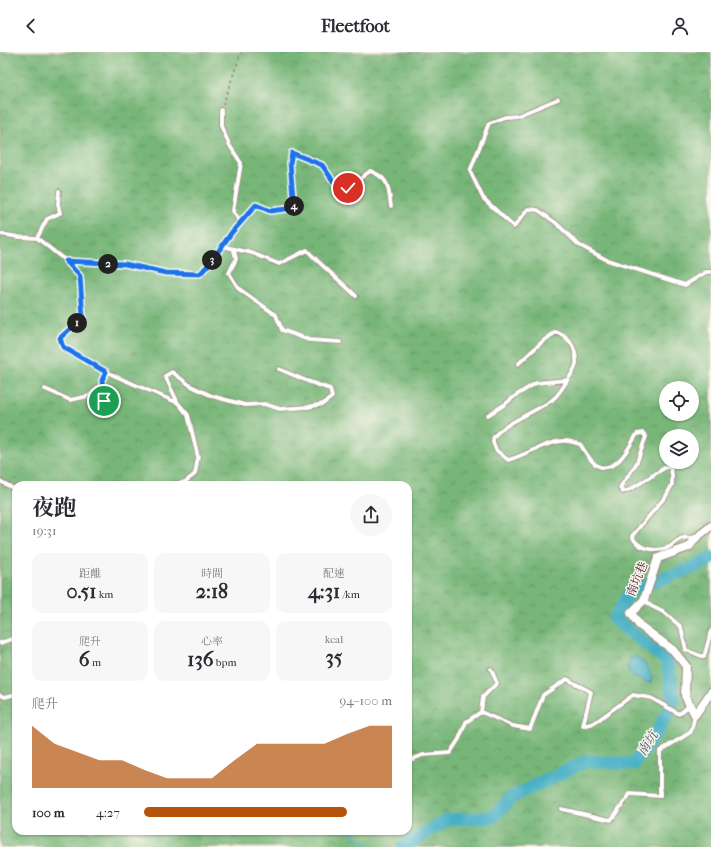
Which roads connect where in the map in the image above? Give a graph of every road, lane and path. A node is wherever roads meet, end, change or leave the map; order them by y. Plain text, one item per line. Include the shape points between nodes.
1 (242, 52) edge
2 (558, 99) dead end
3 (221, 110) joint
4 (59, 191) dead end
5 (391, 206) dead end
6 (240, 222) junction
7 (0, 234) edge
8 (37, 238) junction
9 (222, 246) junction
10 (234, 250) junction
11 (66, 261) junction
12 (711, 272) edge
13 (356, 296) dead end
14 (340, 342) dead end
15 (518, 364) dead end
16 (279, 369) dead end
17 (106, 372) junction
18 (102, 380) junction
19 (567, 380) junction
20 (45, 389) dead end
21 (178, 403) junction
22 (109, 412) dead end
23 (488, 415) dead end
24 (0, 481) edge
25 (186, 481) edge
26 (12, 488) edge
27 (711, 526) edge
28 (696, 538) junction
29 (644, 599) junction
30 (711, 631) edge
31 (12, 639) edge
32 (0, 643) edge
33 (491, 669) dead end
34 (711, 692) edge
35 (0, 695) edge
36 (12, 695) edge
37 (690, 705) junction
38 (481, 712) junction
39 (695, 714) junction
40 (412, 759) edge
41 (561, 809) dead end

1 - 3 path
2 - 12 lane via 517,116 488,123 470,171 483,198 514,227 528,209 538,210 580,245 607,260 648,274 685,285 706,272
3 - 6 lane via 221,126 241,163 233,212
4 - 8 lane via 60,213 47,220
5 - 6 lane via 387,182 379,174 370,171 348,188 336,185 322,165 292,153 290,163 294,208 270,211 256,205
6 - 9 lane
7 - 8 lane
8 - 11 lane
9 - 10 lane
9 - 11 lane via 200,274 166,273 125,264
10 - 13 lane via 280,264 307,250 320,265
10 - 14 lane via 236,259 228,273 239,289 276,315 282,330 310,340
11 - 17 lane via 80,276 83,317 60,338 63,347
15 - 19 lane via 556,332 572,343 576,355 577,364
16 - 21 lane via 330,389 332,397 323,404 308,407 280,409 264,404 245,405 212,396 191,386 172,372 164,376
17 - 18 lane
17 - 21 lane
18 - 20 lane via 100,386 89,396 70,400
18 - 22 lane via 104,401
19 - 23 lane via 536,383
19 - 28 lane via 552,400 494,436 496,450 508,460 545,444 563,440 580,444 591,460 599,466 607,467 615,464 627,452 637,434 643,433 646,436 637,463 620,488 623,492 631,489 666,467 670,467 672,485 666,496 632,536 634,541 643,547 656,550 669,548 682,538
21 - 25 lane via 188,416 198,457 195,474
24 - 26 lane
27 - 28 street, 南坑巷
28 - 29 street, 南坑巷 via 689,547 658,558
29 - 30 lane via 681,627 686,650 704,657
29 - 37 street, 南坑巷 via 631,613 638,625 673,650 686,666 685,696
31 - 32 lane
33 - 38 lane via 497,683 483,697
34 - 39 street
35 - 36 lane
37 - 38 lane via 679,714 651,698 633,695 594,723 583,726 591,692 567,679 543,695 530,729 513,726
37 - 39 street, 南坑巷
38 - 40 lane via 466,722 450,753 423,755
39 - 41 lane via 691,732 660,751 660,796 630,794 611,820

